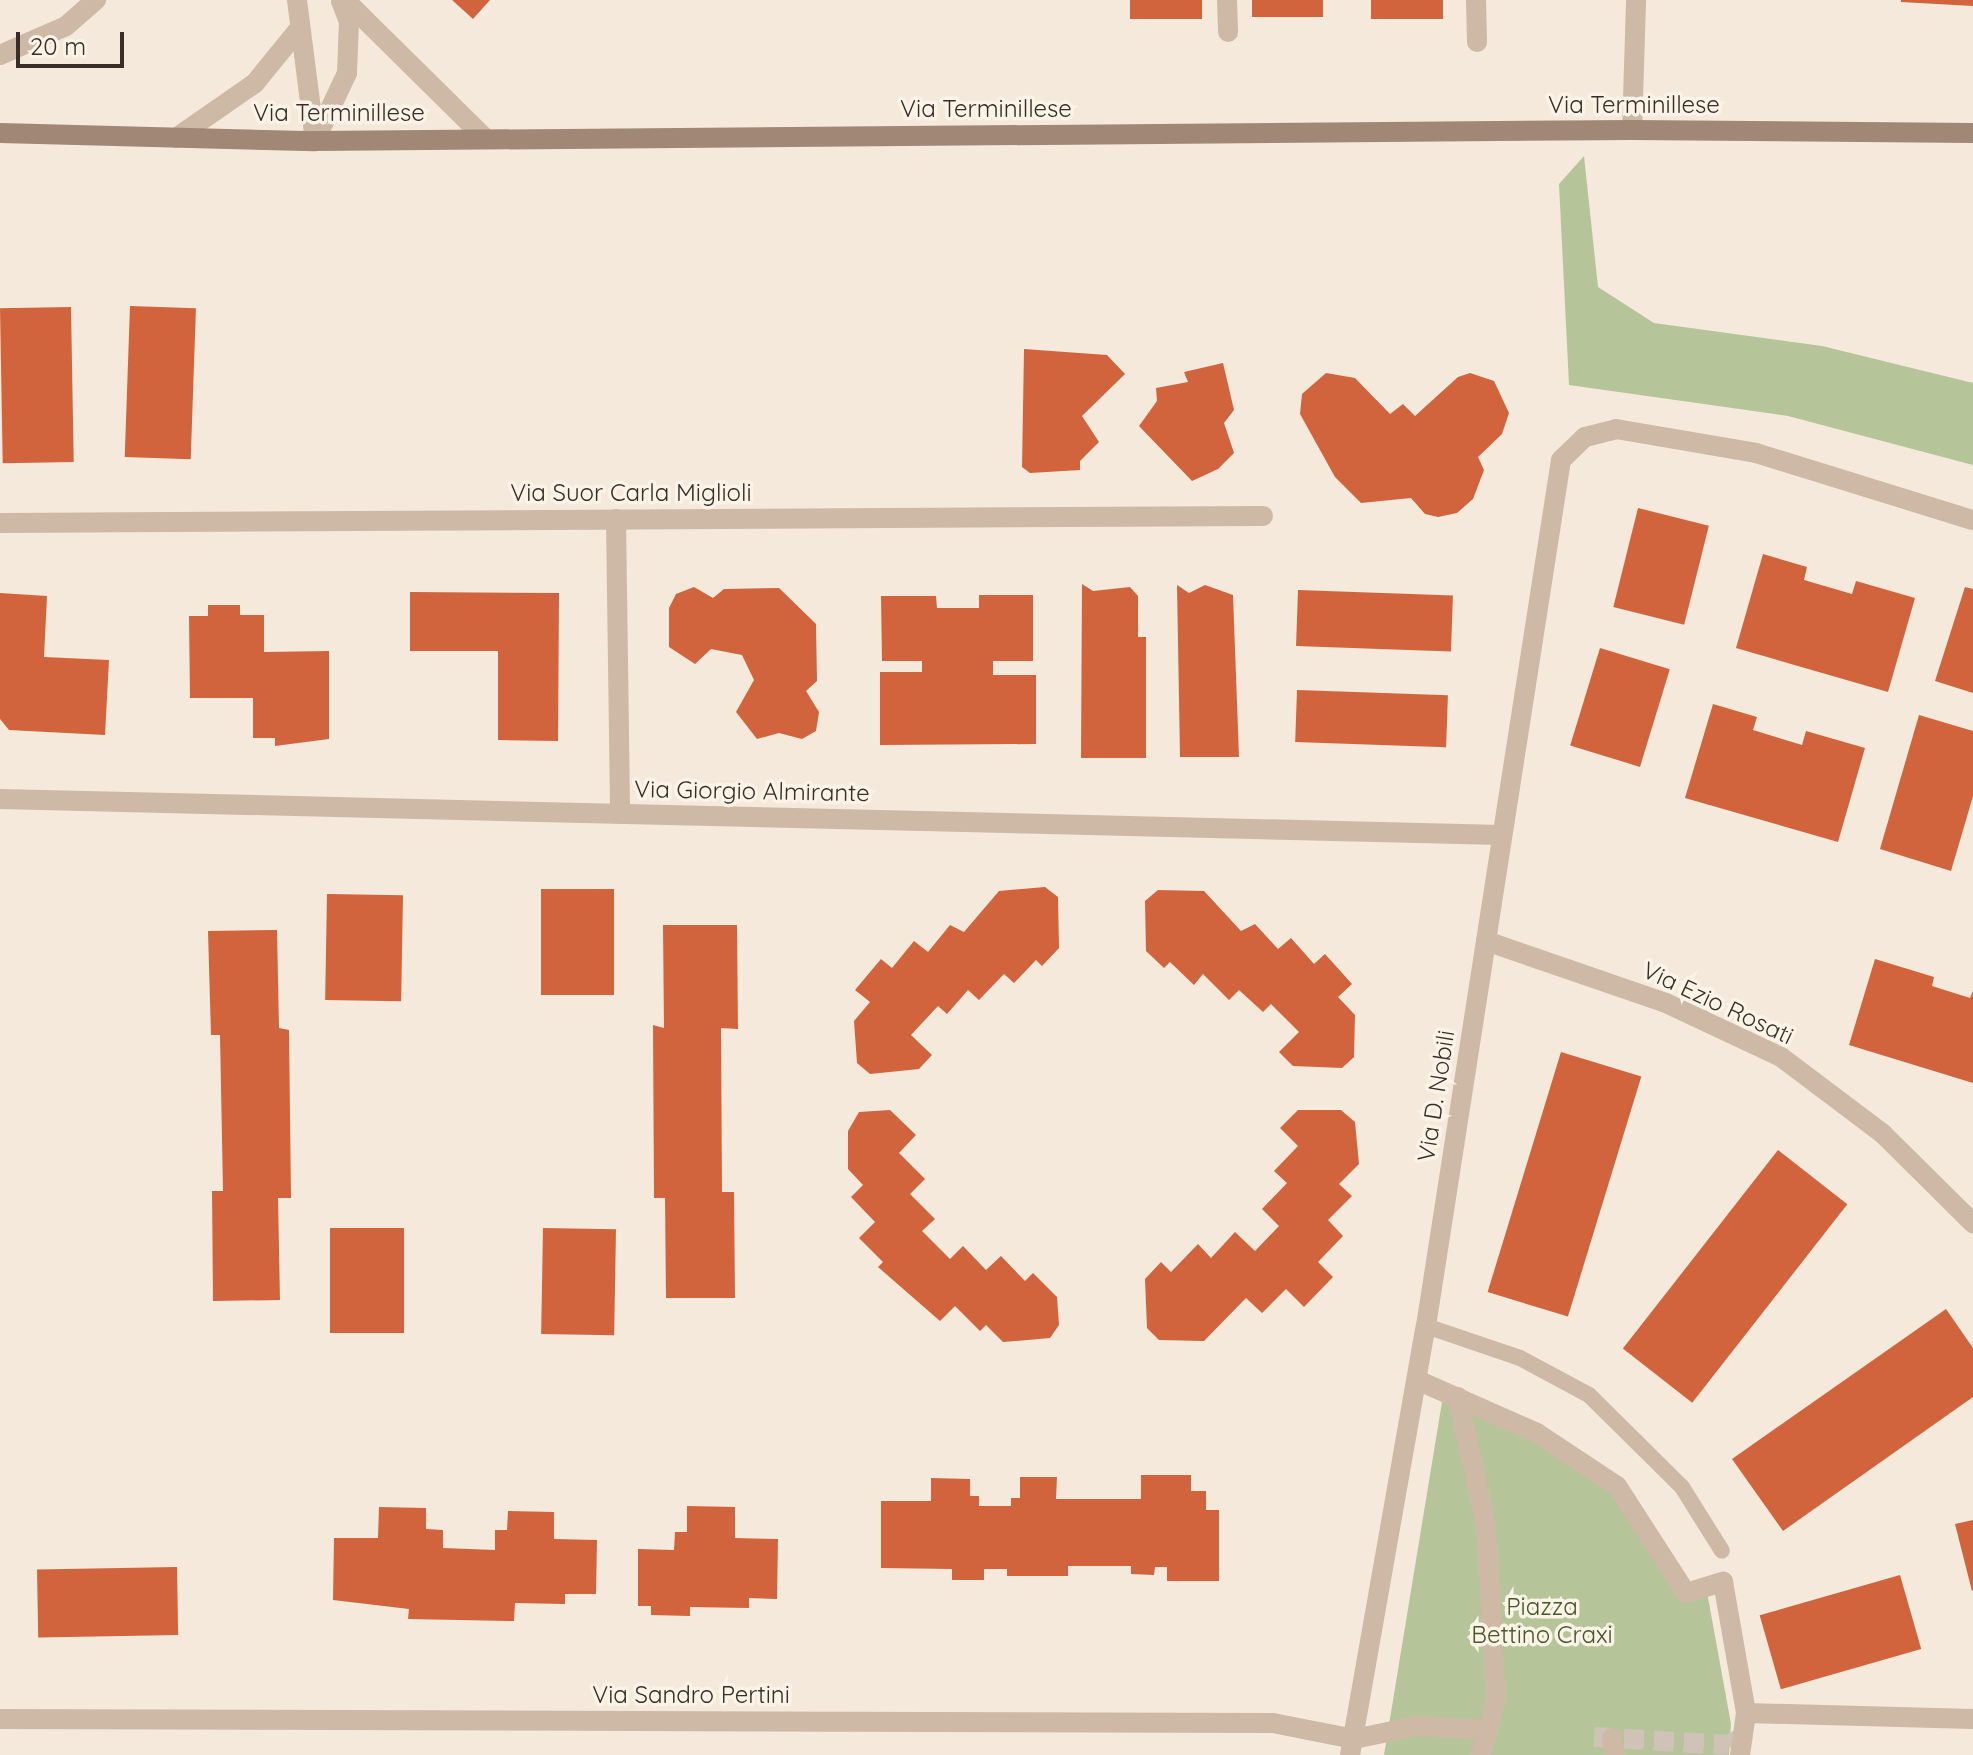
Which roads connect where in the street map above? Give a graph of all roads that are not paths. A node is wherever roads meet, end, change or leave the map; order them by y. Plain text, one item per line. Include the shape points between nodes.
1 (96, 0) edge
2 (297, 0) edge
3 (343, 0) edge
4 (1227, 0) edge
5 (1476, 0) edge
6 (1636, 0) edge
7 (298, 30) junction
8 (1228, 32) dead end
9 (1477, 42) dead end
10 (0, 55) edge
11 (1632, 130) junction
12 (0, 133) edge
13 (1973, 133) edge
14 (176, 138) junction
15 (486, 139) junction
16 (315, 141) junction
17 (1263, 516) dead end
18 (616, 519) junction
19 (1973, 520) edge
20 (0, 523) edge
21 (0, 799) edge
22 (620, 814) junction
23 (1502, 835) junction
24 (1486, 941) junction
25 (1973, 1223) edge
26 (1426, 1326) junction
27 (1417, 1380) junction
28 (1458, 1397) junction
29 (1722, 1551) dead end
30 (1746, 1713) junction
31 (0, 1719) edge
32 (1973, 1719) edge
33 (1488, 1730) junction
34 (1353, 1750) edge
35 (1334, 1755) edge
36 (1481, 1755) edge
37 (1740, 1755) edge

1 - 10 street via 66,26
2 - 7 street
3 - 15 street
3 - 16 street via 349,22 347,73
4 - 8 street
5 - 9 street
6 - 11 street
7 - 14 street via 255,83
7 - 16 street
11 - 13 main road, Via Terminillese
11 - 15 main road, Via Terminillese
12 - 14 main road, Via Terminillese
14 - 16 main road, Via Terminillese
15 - 16 main road, Via Terminillese
17 - 18 street, Via Suor Carla Miglioli
18 - 20 street, Via Suor Carla Miglioli
18 - 22 street
19 - 23 street, Via D. Nobili via 1756,453 1616,429 1585,437 1561,460
21 - 22 street, Via Giorgio Almirante
22 - 23 street, Via Giorgio Almirante
23 - 24 street, Via D. Nobili
24 - 25 street, Via Ezio Rosati via 1666,1003 1781,1057 1883,1134
24 - 26 street, Via D. Nobili
26 - 27 street, Via D. Nobili
26 - 29 lane via 1520,1358 1589,1395 1682,1487
27 - 28 street
27 - 34 street, Via D. Nobili
28 - 30 street via 1537,1433 1617,1486 1686,1593 1723,1582
28 - 33 street via 1486,1525 1496,1700
30 - 32 street
30 - 37 street
31 - 34 street, Via Sandro Pertini via 1273,1723
33 - 34 street via 1417,1726
33 - 36 street
34 - 35 street

